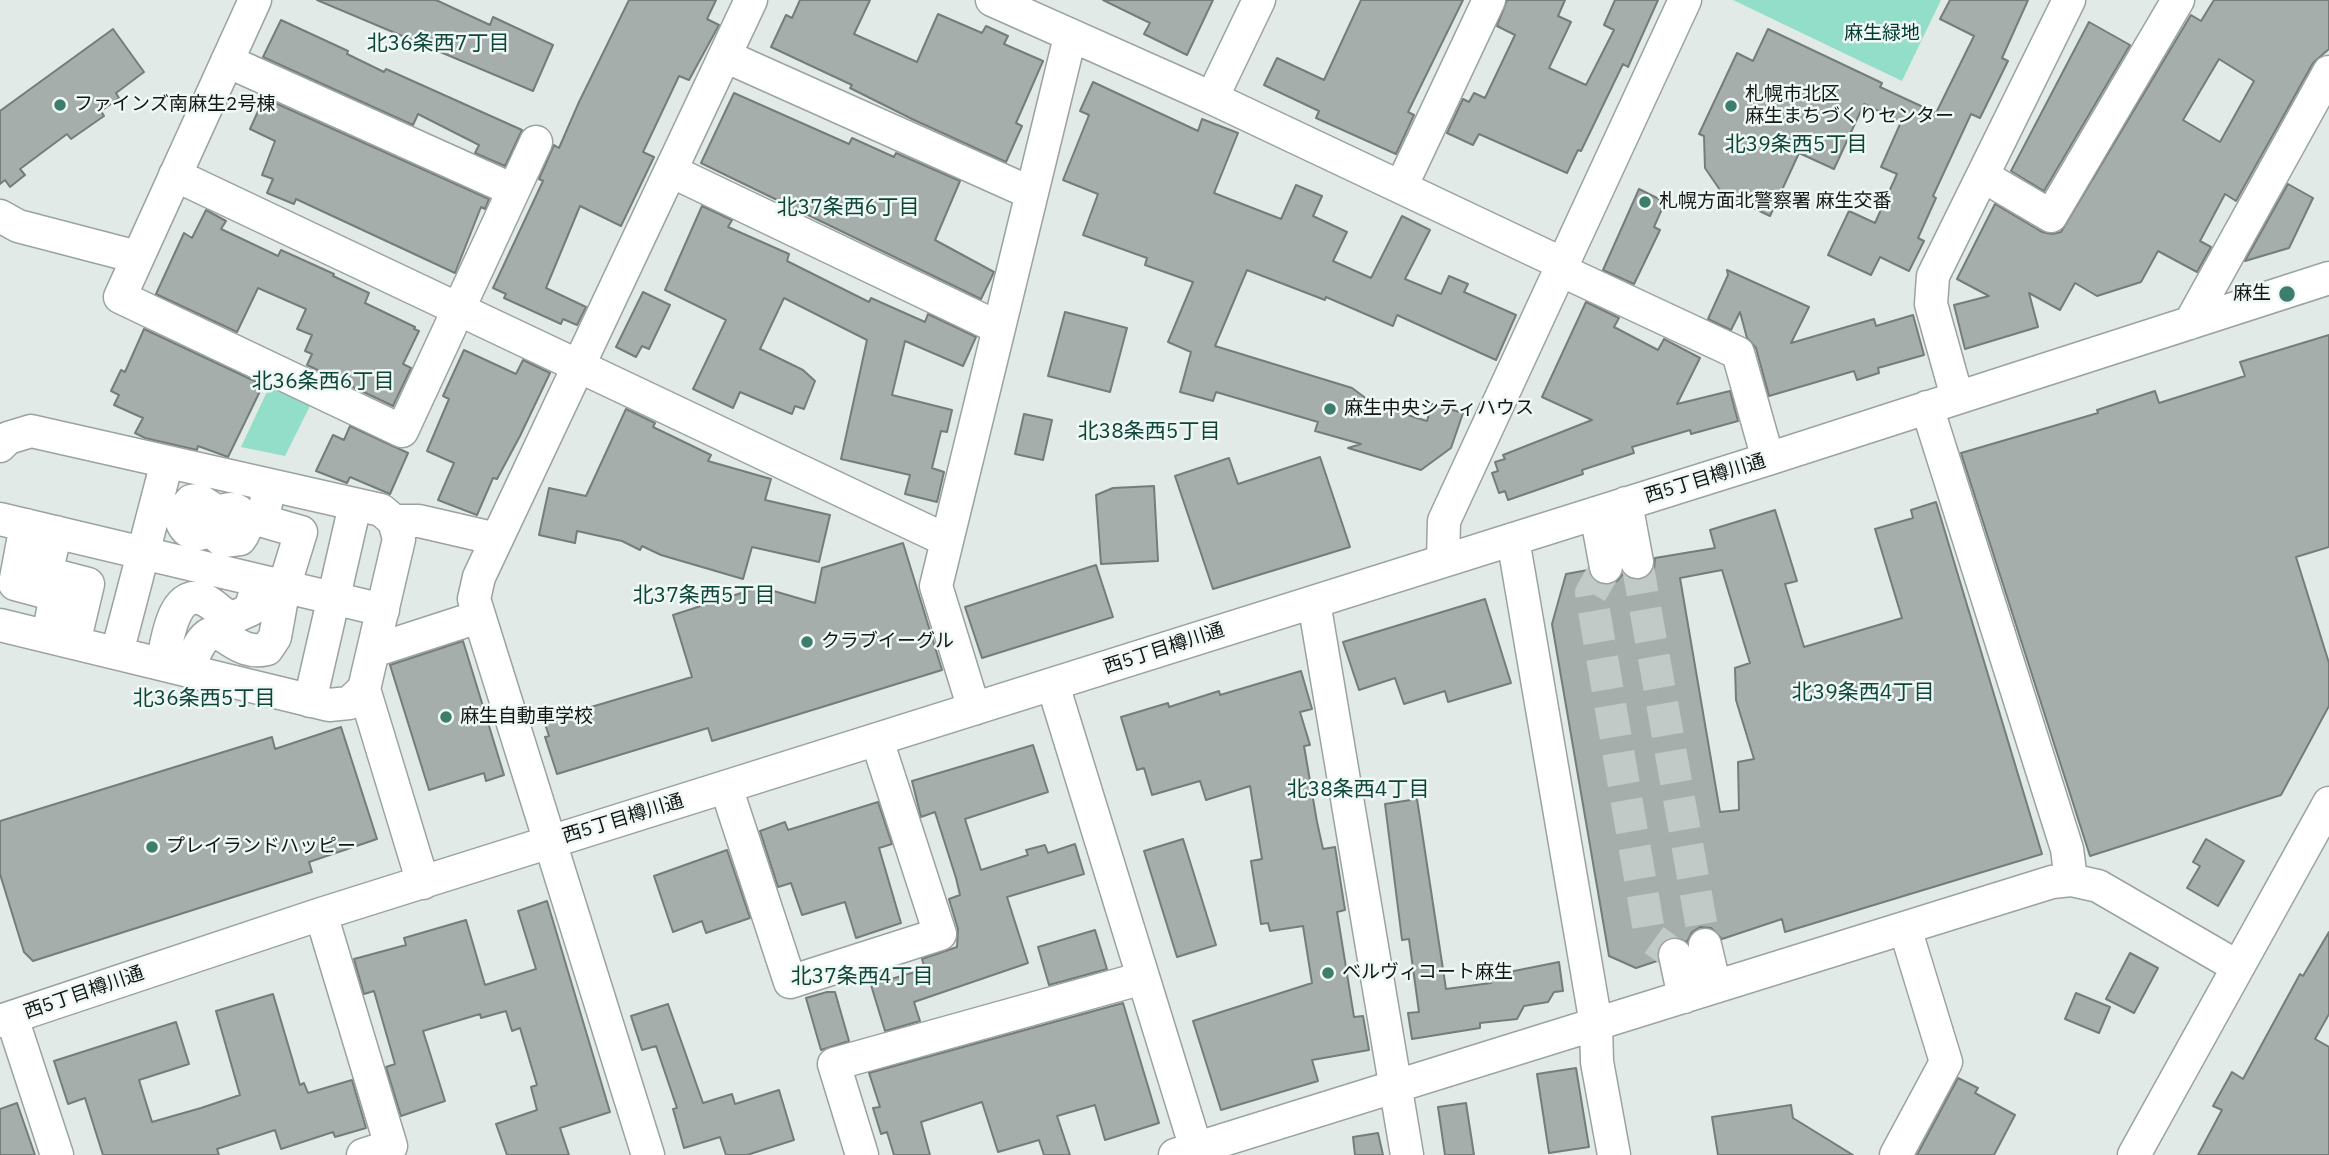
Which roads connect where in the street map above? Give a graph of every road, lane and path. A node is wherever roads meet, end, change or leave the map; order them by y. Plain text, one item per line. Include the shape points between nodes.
1 (255, 0) edge
2 (751, 0) edge
3 (992, 0) edge
4 (1259, 0) edge
5 (1489, 0) edge
6 (1685, 0) edge
7 (2069, 0) edge
8 (2178, 0) edge
9 (1070, 37) junction
10 (725, 56) junction
11 (227, 61) junction
12 (2329, 72) edge
13 (1212, 98) junction
14 (536, 142) dead end
15 (671, 171) junction
16 (175, 175) junction
17 (1983, 176) junction
18 (1401, 187) junction
19 (513, 190) junction
20 (1031, 193) junction
21 (0, 216) edge
22 (137, 257) junction
23 (1561, 263) junction
24 (2329, 278) edge
25 (461, 309) junction
26 (2190, 323) junction
27 (999, 328) junction
28 (580, 365) junction
29 (1957, 397) junction
30 (1927, 407) junction
31 (0, 446) edge
32 (1768, 459) junction
33 (167, 462) junction
34 (235, 503) junction
35 (1626, 503) junction
36 (355, 505) junction
37 (168, 510) junction
38 (1596, 513) junction
39 (394, 521) junction
40 (27, 526) edge
41 (497, 539) junction
42 (1513, 539) junction
43 (946, 540) junction
44 (144, 553) junction
45 (1443, 560) junction
46 (1637, 562) tunnel mouth
47 (1606, 567) tunnel mouth
48 (272, 584) junction
49 (334, 598) junction
50 (1314, 601) junction
51 (383, 610) junction
52 (478, 617) junction
53 (0, 625) edge
54 (61, 639) junction
55 (373, 652) junction
56 (117, 653) junction
57 (175, 667) junction
58 (1052, 685) junction
59 (364, 689) junction
60 (310, 701) junction
61 (974, 709) junction
62 (877, 740) junction
63 (726, 788) junction
64 (2329, 803) edge
65 (550, 842) junction
66 (2071, 880) junction
67 (423, 883) junction
68 (321, 914) junction
69 (1905, 928) junction
70 (1706, 945) tunnel mouth
71 (1675, 955) tunnel mouth
72 (2238, 967) junction
73 (1143, 978) junction
74 (1715, 987) junction
75 (1684, 997) junction
76 (6, 1019) edge
77 (1596, 1024) junction
78 (1396, 1086) junction
79 (1190, 1153) edge
80 (58, 1155) edge
81 (363, 1155) edge
82 (648, 1155) edge
83 (862, 1155) edge
84 (1407, 1155) edge
85 (1614, 1155) edge
86 (1896, 1155) edge
87 (2134, 1155) edge

1 - 11 street
2 - 10 street
3 - 9 street
4 - 13 street
5 - 18 street
6 - 23 street
7 - 17 street
8 - 17 street via 2051,216
9 - 13 street
9 - 20 street
10 - 15 street
10 - 20 street
11 - 16 street
11 - 19 street
12 - 26 street
13 - 18 street
14 - 19 street
15 - 27 street
15 - 28 street
16 - 22 street
16 - 25 street
17 - 29 street via 1933,276 1931,304
18 - 23 street
19 - 25 street
20 - 27 street
21 - 22 street via 18,226
22 - 25 street via 120,298 402,431
23 - 32 street via 1571,275 1738,353
23 - 45 street via 1444,521
24 - 26 street, 西5丁目樽川通
25 - 28 street
26 - 29 street, 西5丁目樽川通
27 - 43 street
28 - 41 street
28 - 43 street
29 - 30 street, 西5丁目樽川通
30 - 32 street, 西5丁目樽川通
30 - 66 street via 2067,849
31 - 33 street via 8,438 31,431
32 - 35 street, 西5丁目樽川通
33 - 34 street
33 - 37 street
34 - 36 street
34 - 37 street via 213,509 199,500
34 - 48 street via 262,521 301,532
35 - 38 street, 西5丁目樽川通
35 - 46 street
36 - 39 street via 381,510
36 - 49 street
37 - 44 street
38 - 42 street, 西5丁目樽川通
38 - 47 street
39 - 41 street via 419,520
39 - 51 street via 398,539
40 - 44 street
40 - 54 street via 46,573 88,584
41 - 52 street via 479,577 474,598
42 - 45 street, 西5丁目樽川通
42 - 77 street
43 - 61 street via 936,586
44 - 48 street
44 - 56 street
45 - 50 street, 西5丁目樽川通
48 - 49 street
48 - 57 street via 250,610 232,618 196,597 183,601 175,611
48 - 57 street via 275,637 267,649 242,649 222,633 208,634
49 - 51 street
49 - 60 street
50 - 58 street, 西5丁目樽川通
50 - 78 street
51 - 55 street
52 - 55 street
52 - 65 street
53 - 54 street
54 - 56 street
55 - 59 street
56 - 57 street
57 - 60 street
58 - 61 street, 西5丁目樽川通
58 - 73 street
59 - 60 street via 349,703
59 - 67 street
61 - 62 street, 西5丁目樽川通
62 - 63 street, 西5丁目樽川通
62 - 63 street via 940,934 790,982
63 - 65 street, 西5丁目樽川通
64 - 72 street
65 - 67 street, 西5丁目樽川通
65 - 82 street
66 - 69 street
66 - 72 street via 2098,886
67 - 68 street, 西5丁目樽川通
68 - 76 street, 西5丁目樽川通
68 - 81 street via 391,1146
69 - 74 street
69 - 86 street via 1946,1062
70 - 74 street
71 - 75 street
72 - 87 street
73 - 79 street
73 - 83 street via 834,1064
74 - 75 street
75 - 77 street
76 - 80 street
77 - 78 street
77 - 85 street via 1597,1062
78 - 79 street
78 - 84 street

